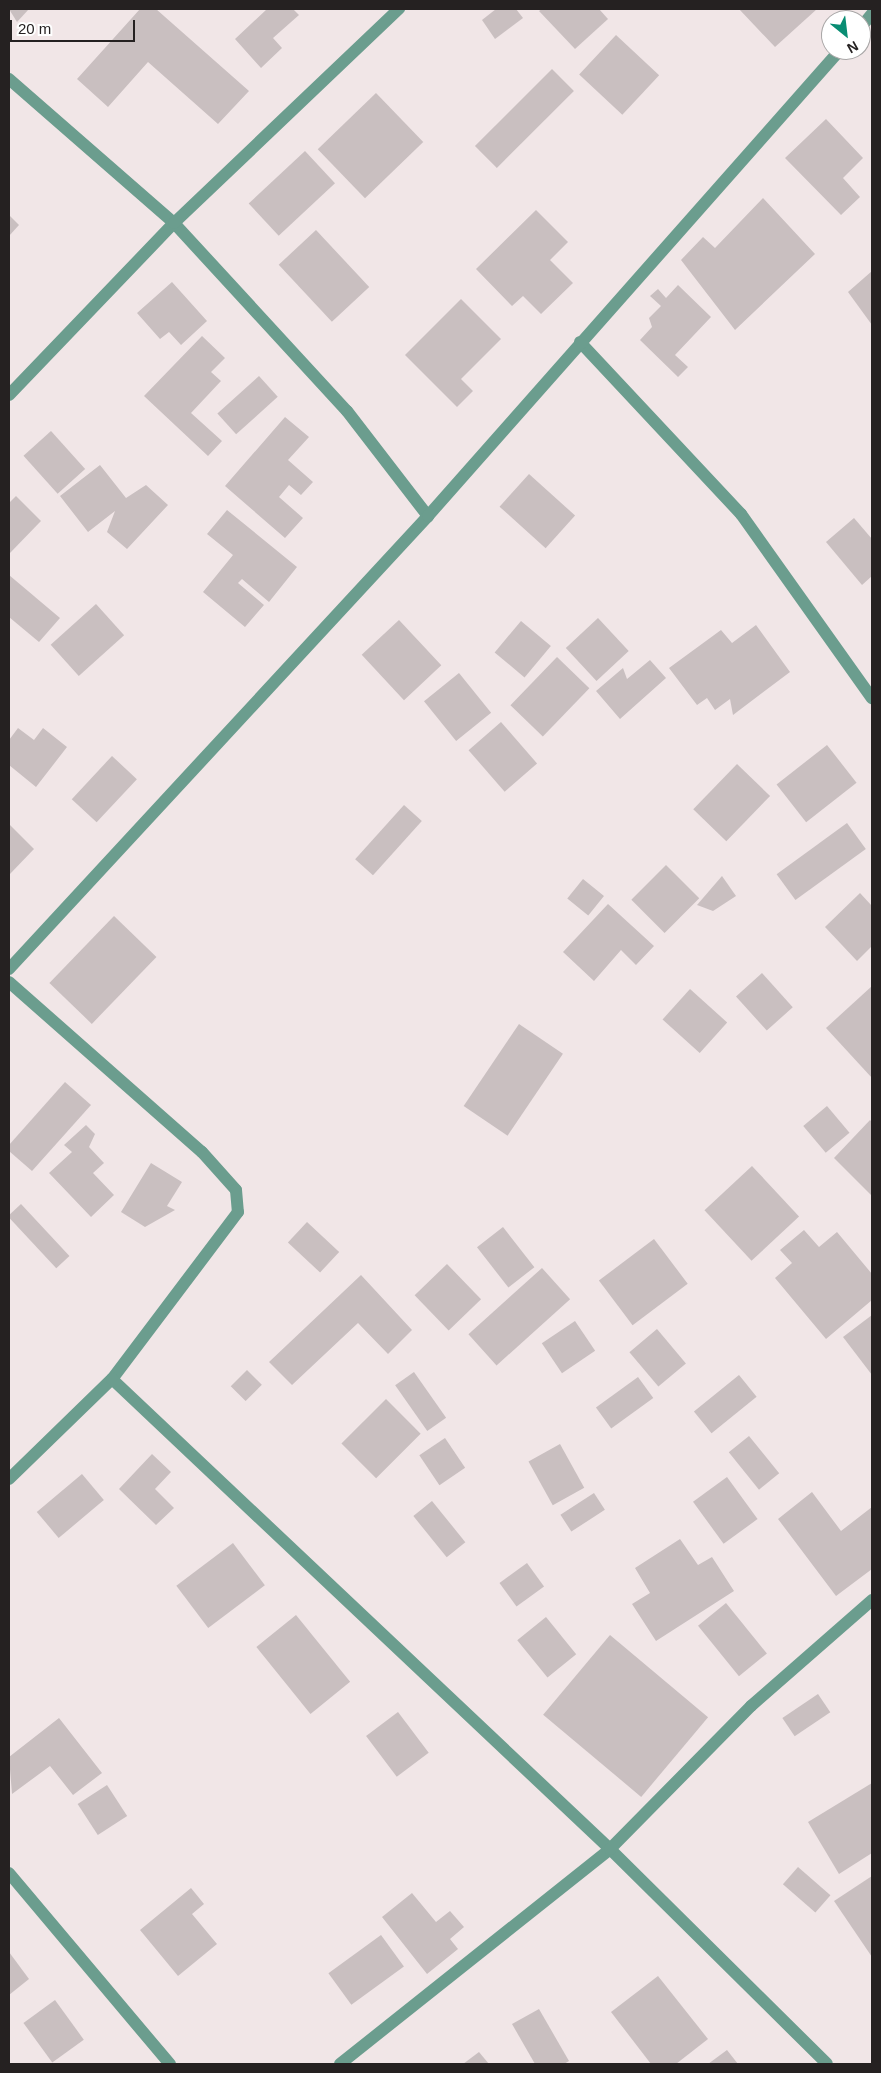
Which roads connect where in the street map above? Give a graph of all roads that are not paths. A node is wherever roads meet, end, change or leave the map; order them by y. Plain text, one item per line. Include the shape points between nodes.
1 (398, 9) edge
2 (831, 60) edge
3 (9, 79) edge
4 (174, 223) junction
5 (580, 342) junction
6 (9, 395) edge
7 (428, 516) junction
8 (872, 698) edge
9 (9, 969) edge
10 (9, 982) edge
11 (112, 1379) junction
12 (9, 1479) edge
13 (872, 1600) edge
14 (610, 1849) junction
15 (9, 1873) edge
16 (170, 2064) edge
17 (340, 2064) edge
18 (827, 2064) edge

1 - 4 street
2 - 5 street
3 - 4 street
4 - 6 street
4 - 7 street via 347,411
5 - 7 street
5 - 8 street via 741,514
7 - 9 street
10 - 11 street via 202,1152 236,1190 238,1212
11 - 12 street
11 - 14 street
13 - 14 street via 751,1706
14 - 17 street
14 - 18 street
15 - 16 street

